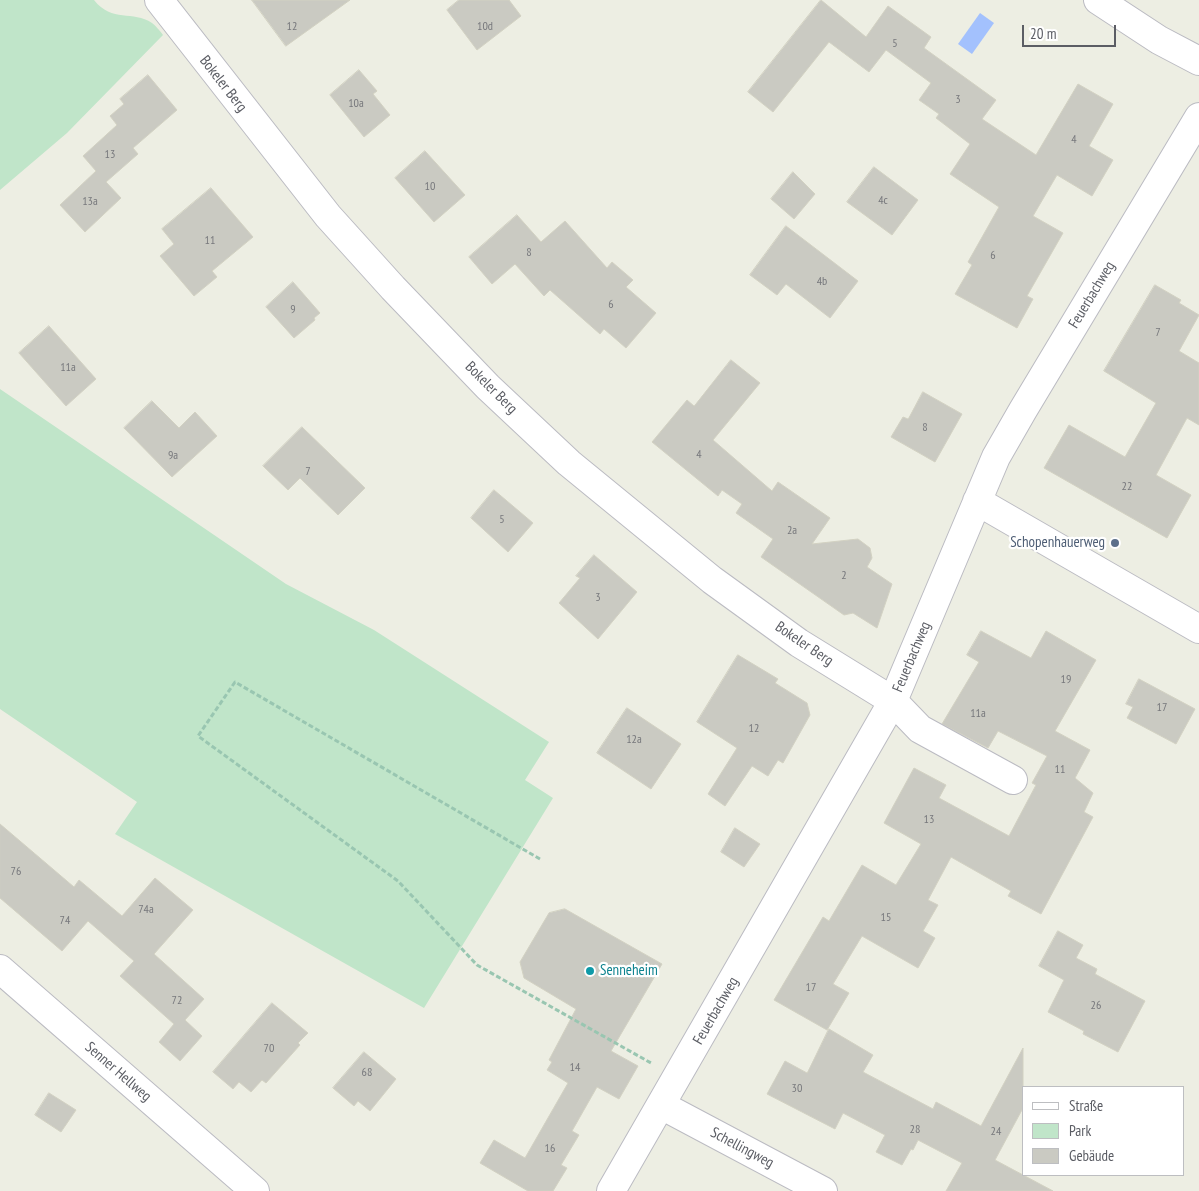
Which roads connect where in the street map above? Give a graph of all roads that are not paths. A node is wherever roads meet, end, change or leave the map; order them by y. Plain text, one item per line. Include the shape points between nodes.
1 (159, 0) edge
2 (1098, 0) edge
3 (1199, 61) edge
4 (1199, 117) edge
5 (977, 501) junction
6 (1199, 630) edge
7 (893, 701) junction
8 (1013, 780) dead end
9 (0, 969) edge
10 (661, 1105) junction
11 (239, 1186) edge
12 (611, 1191) edge
13 (823, 1191) edge

1 - 7 street, Bokeler Berg via 328,216 488,387 569,463 712,580 799,643
2 - 3 street via 1159,40
4 - 5 street, Feuerbachweg via 1023,410 996,457
5 - 6 street
5 - 7 street, Feuerbachweg
7 - 8 street, Bokeler Berg via 920,729
7 - 10 street, Feuerbachweg
9 - 11 street, Senner Hellweg
10 - 12 street, Feuerbachweg
10 - 13 street, Schellingweg

